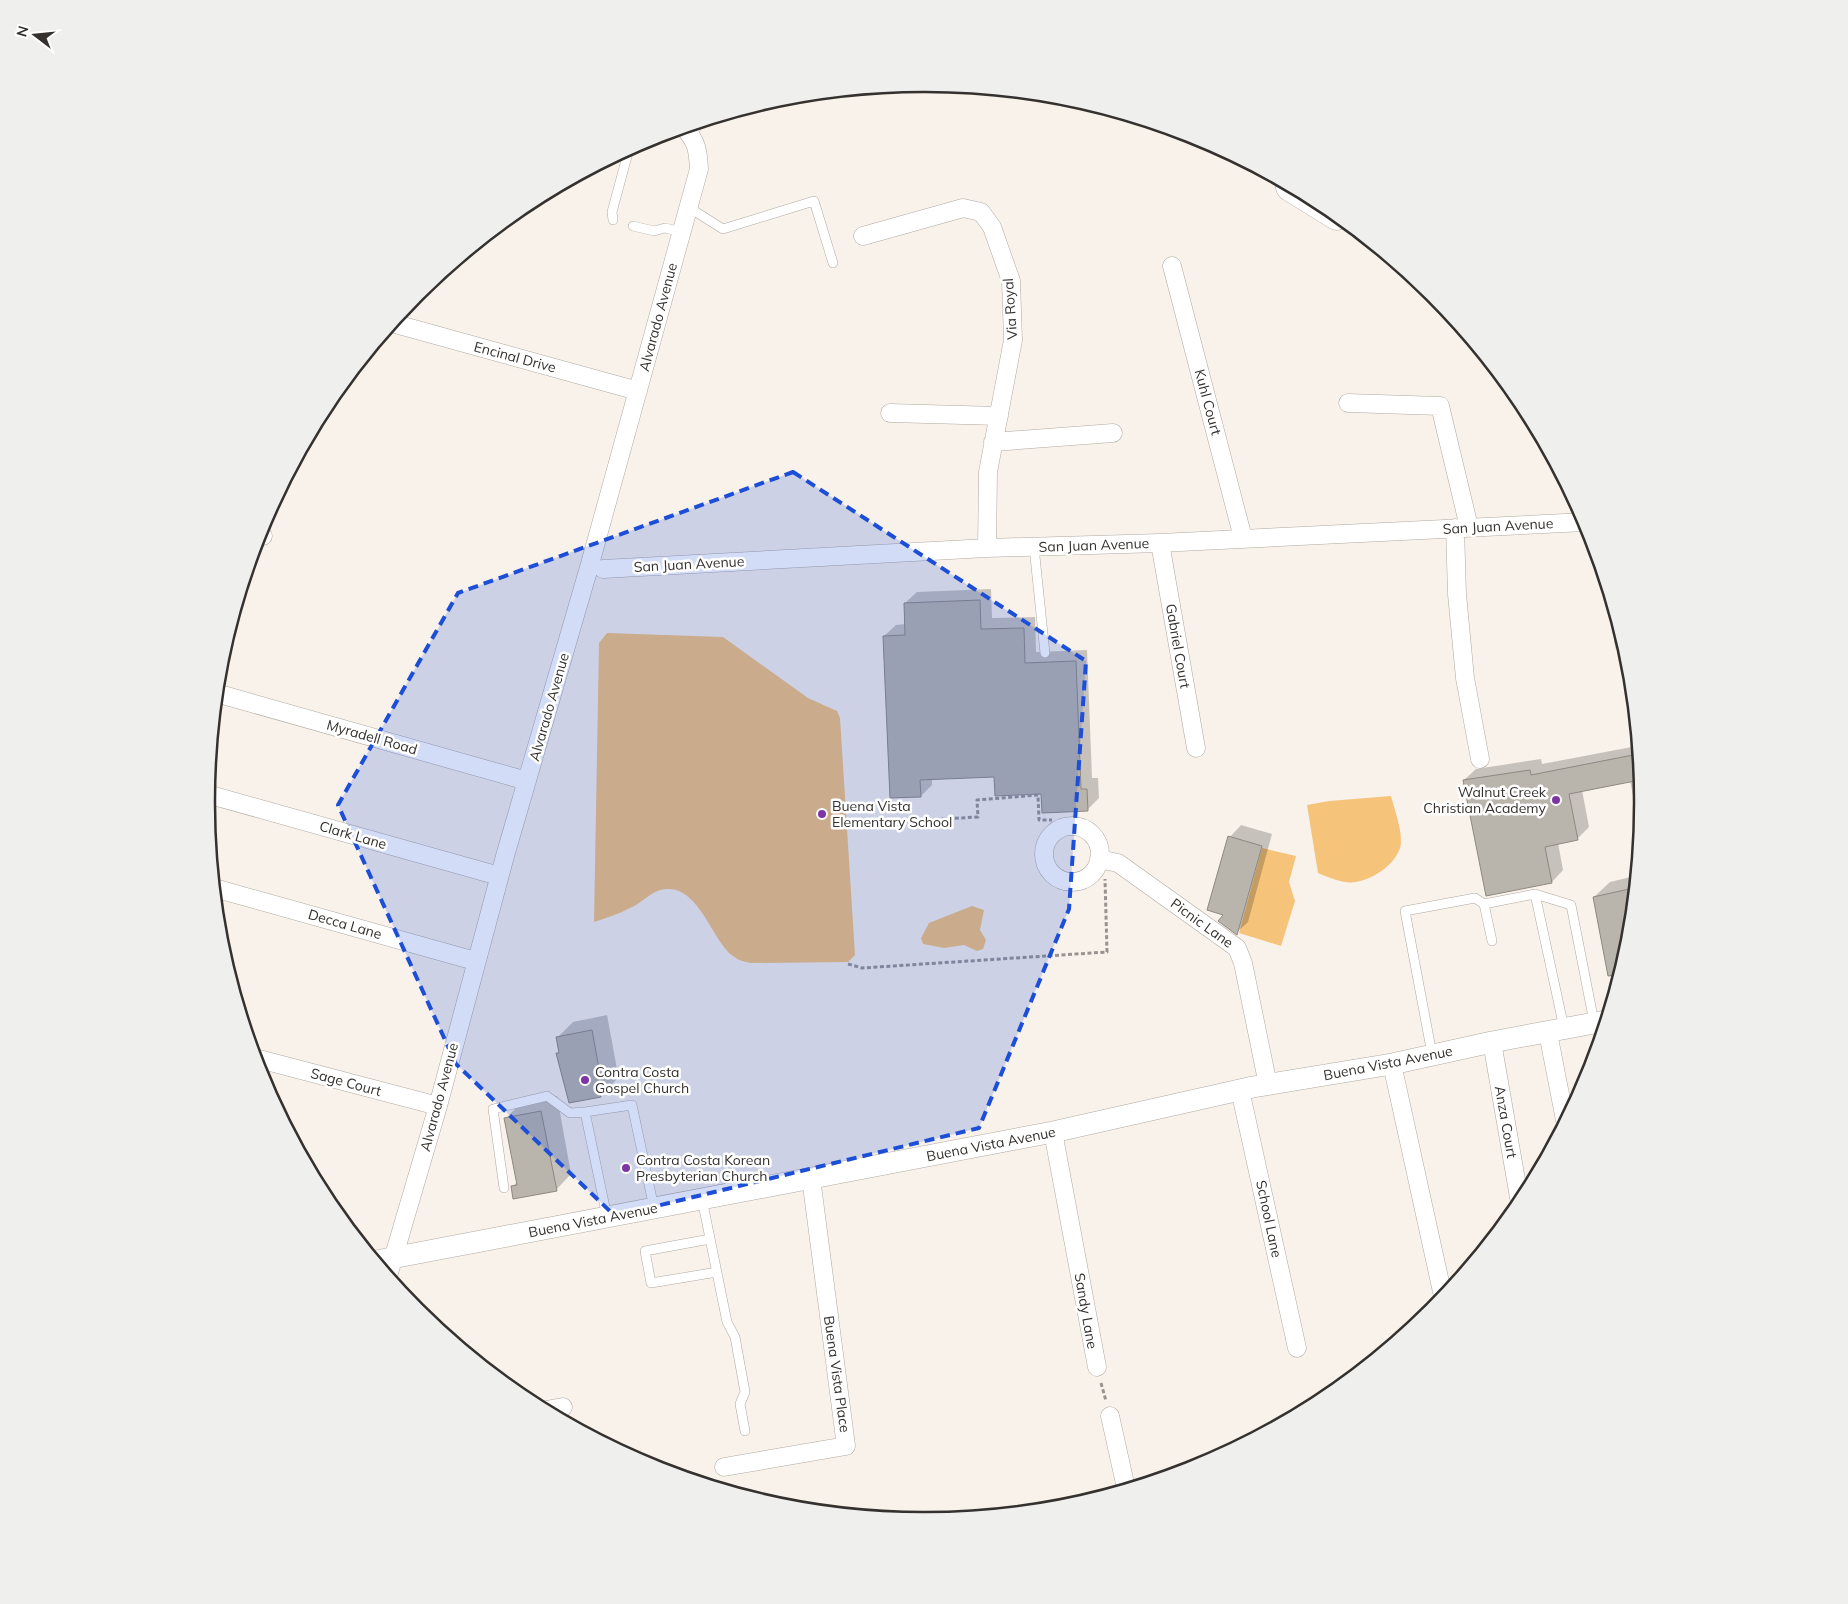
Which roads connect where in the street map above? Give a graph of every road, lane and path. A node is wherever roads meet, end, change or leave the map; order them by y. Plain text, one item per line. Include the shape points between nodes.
1 (692, 132) edge
2 (626, 159) edge
3 (688, 207) junction
4 (613, 220) dead end
5 (633, 226) dead end
6 (682, 232) junction
7 (864, 236) dead end
8 (833, 263) dead end
9 (1172, 266) dead end
10 (399, 325) edge
11 (638, 391) junction
12 (1348, 403) dead end
13 (890, 413) dead end
14 (998, 416) junction
15 (1113, 433) dead end
16 (993, 442) junction
17 (1576, 522) edge
18 (1462, 527) junction
19 (1243, 538) junction
20 (1160, 543) junction
21 (1034, 547) junction
22 (987, 548) junction
23 (603, 568) dead end
24 (1045, 653) dead end
25 (223, 695) edge
26 (1196, 748) dead end
27 (1480, 759) dead end
28 (527, 781) junction
29 (215, 796) edge
30 (1052, 820) dead end
31 (851, 824) dead end
32 (1099, 859) dead end
33 (499, 876) junction
34 (1105, 879) dead end
35 (220, 890) edge
36 (1535, 894) junction
37 (1484, 904) junction
38 (1492, 941) dead end
39 (475, 961) junction
40 (848, 964) dead end
41 (1599, 1021) edge
42 (1599, 1022) edge
43 (1556, 1031) junction
44 (1492, 1042) junction
45 (1432, 1055) junction
46 (264, 1060) edge
47 (1392, 1064) junction
48 (1268, 1085) junction
49 (1240, 1090) junction
50 (438, 1106) junction
51 (1564, 1108) edge
52 (585, 1112) junction
53 (1054, 1132) junction
54 (811, 1178) junction
55 (504, 1188) dead end
56 (1518, 1190) edge
57 (702, 1199) junction
58 (654, 1208) junction
59 (607, 1217) junction
60 (710, 1239) junction
61 (386, 1265) edge
62 (717, 1272) junction
63 (1442, 1287) edge
64 (1297, 1348) dead end
65 (1097, 1368) joint
66 (1110, 1416) joint
67 (745, 1431) dead end
68 (724, 1467) dead end
69 (1125, 1482) edge

1 - 3 street, Alvarado Avenue via 698,149 699,169
2 - 4 lane via 612,212
3 - 6 street, Alvarado Avenue
3 - 8 lane via 723,229 814,201
5 - 6 lane
6 - 11 street, Alvarado Avenue
7 - 14 street, Via Royal via 963,208 981,212 992,227 1011,281 1013,340
9 - 19 street, Kuhl Court
10 - 11 street, Encinal Drive
11 - 28 street, Alvarado Avenue
12 - 18 street via 1440,406
13 - 14 street
14 - 16 street, Via Royal
15 - 16 street
16 - 22 street, Via Royal via 988,472
17 - 18 street, San Juan Avenue
18 - 19 street, San Juan Avenue
18 - 27 street via 1457,594 1465,678
19 - 20 street, San Juan Avenue
20 - 21 street, San Juan Avenue
20 - 26 street, Gabriel Court
21 - 22 street, San Juan Avenue
21 - 24 lane
22 - 23 street, San Juan Avenue
25 - 28 street, Myradell Road
28 - 33 street, Alvarado Avenue
29 - 33 street, Clark Lane
30 - 31 path via 1039,820 1038,796 976,800 978,817
32 - 48 street, Picnic Lane via 1118,862 1237,948 1243,963
33 - 39 street, Alvarado Avenue
34 - 40 path via 1107,952 862,968
35 - 39 street, Decca Lane
36 - 37 lane
36 - 41 lane via 1571,905
36 - 43 lane
37 - 38 lane
37 - 45 lane via 1475,898 1405,911
39 - 50 street, Alvarado Avenue
42 - 43 street, Buena Vista Avenue
43 - 44 street, Buena Vista Avenue
43 - 51 street
44 - 45 street, Buena Vista Avenue
44 - 56 street, Anza Court
45 - 47 street, Buena Vista Avenue
46 - 50 street, Sage Court
47 - 48 street, Buena Vista Avenue
47 - 63 street
48 - 49 street, Buena Vista Avenue
49 - 53 street, Buena Vista Avenue
49 - 64 street, School Lane
50 - 61 street, Alvarado Avenue
52 - 55 lane via 570,1113 547,1096 493,1109
52 - 58 lane via 632,1105
52 - 59 lane
53 - 54 street, Buena Vista Avenue
53 - 65 street, Sandy Lane
54 - 57 street, Buena Vista Avenue
54 - 68 street, Buena Vista Place via 846,1446
57 - 58 street, Buena Vista Avenue
57 - 60 lane
58 - 59 street, Buena Vista Avenue
59 - 61 street, Buena Vista Avenue
60 - 62 lane
60 - 62 lane via 645,1251 651,1283
62 - 67 lane via 727,1322 736,1337 745,1392 740,1404
65 - 66 path, Sandy Lane
66 - 69 street

